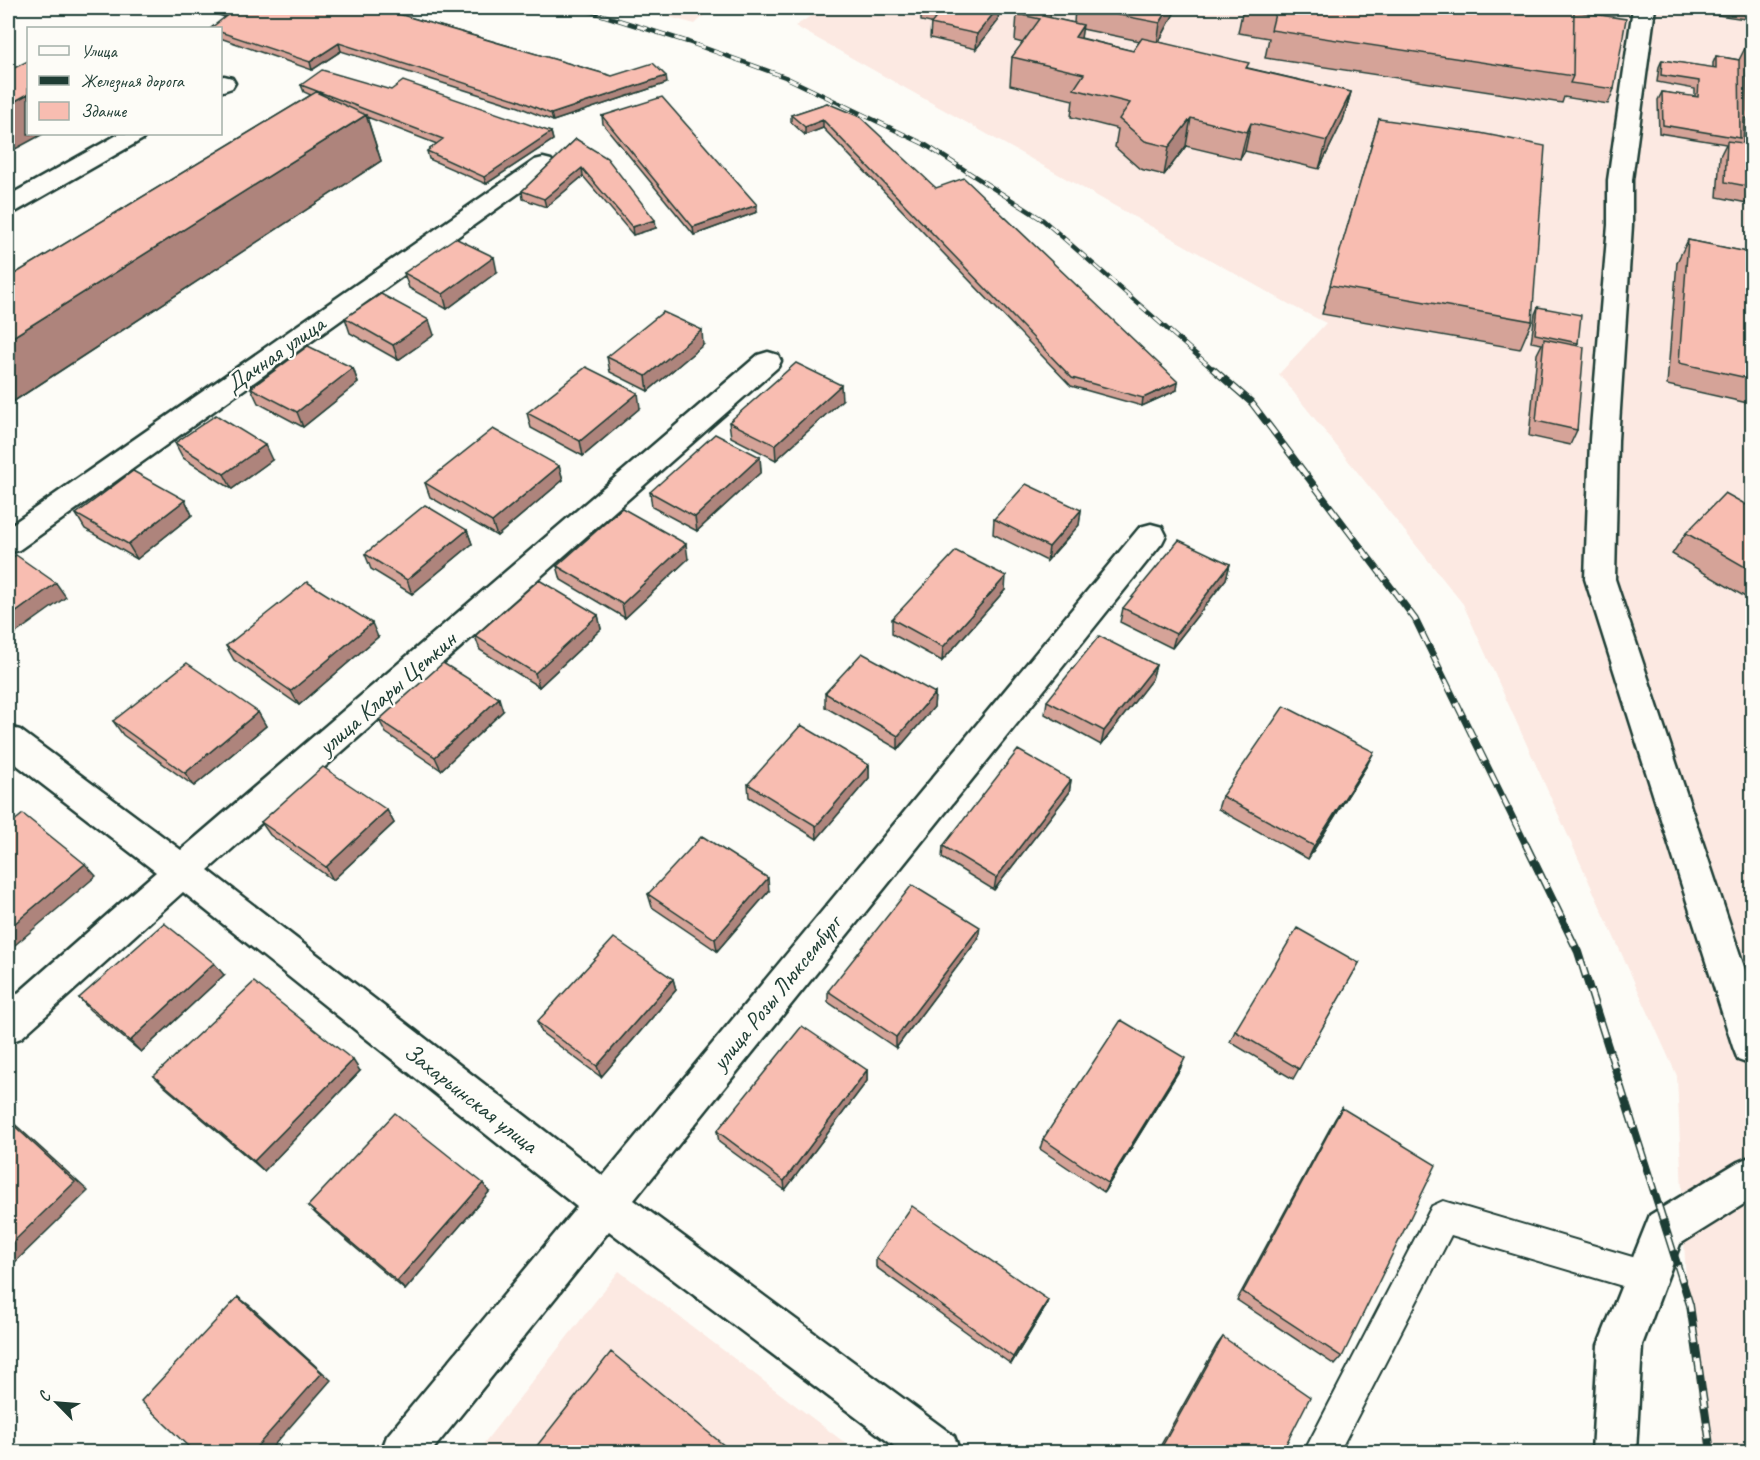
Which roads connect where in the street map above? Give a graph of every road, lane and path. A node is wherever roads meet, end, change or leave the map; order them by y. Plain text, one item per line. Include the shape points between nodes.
1 (1644, 8) edge
2 (133, 135) edge
3 (543, 165) dead end
4 (8, 206) edge
5 (768, 361) dead end
6 (1151, 535) dead end
7 (8, 542) edge
8 (8, 740) edge
9 (182, 872) junction
10 (8, 1026) edge
11 (1752, 1047) edge
12 (1752, 1176) edge
13 (605, 1203) junction
14 (1647, 1277) junction
15 (403, 1452) edge
16 (938, 1452) edge
17 (1322, 1452) edge
18 (1614, 1452) edge

1 - 11 street via 1620,180 1600,579
2 - 4 street
3 - 7 street, Дачная улица
5 - 9 street, улица Клары Цеткин
6 - 13 street, улица Розы Люксембург
8 - 9 street, Захарьинская улица
9 - 10 street, улица Клары Цеткин
9 - 13 street, Захарьинская улица
12 - 14 street via 1665,1230
13 - 15 street, улица Розы Люксембург
13 - 16 street, Захарьинская улица
14 - 17 lane via 1443,1217
14 - 18 street via 1620,1346

